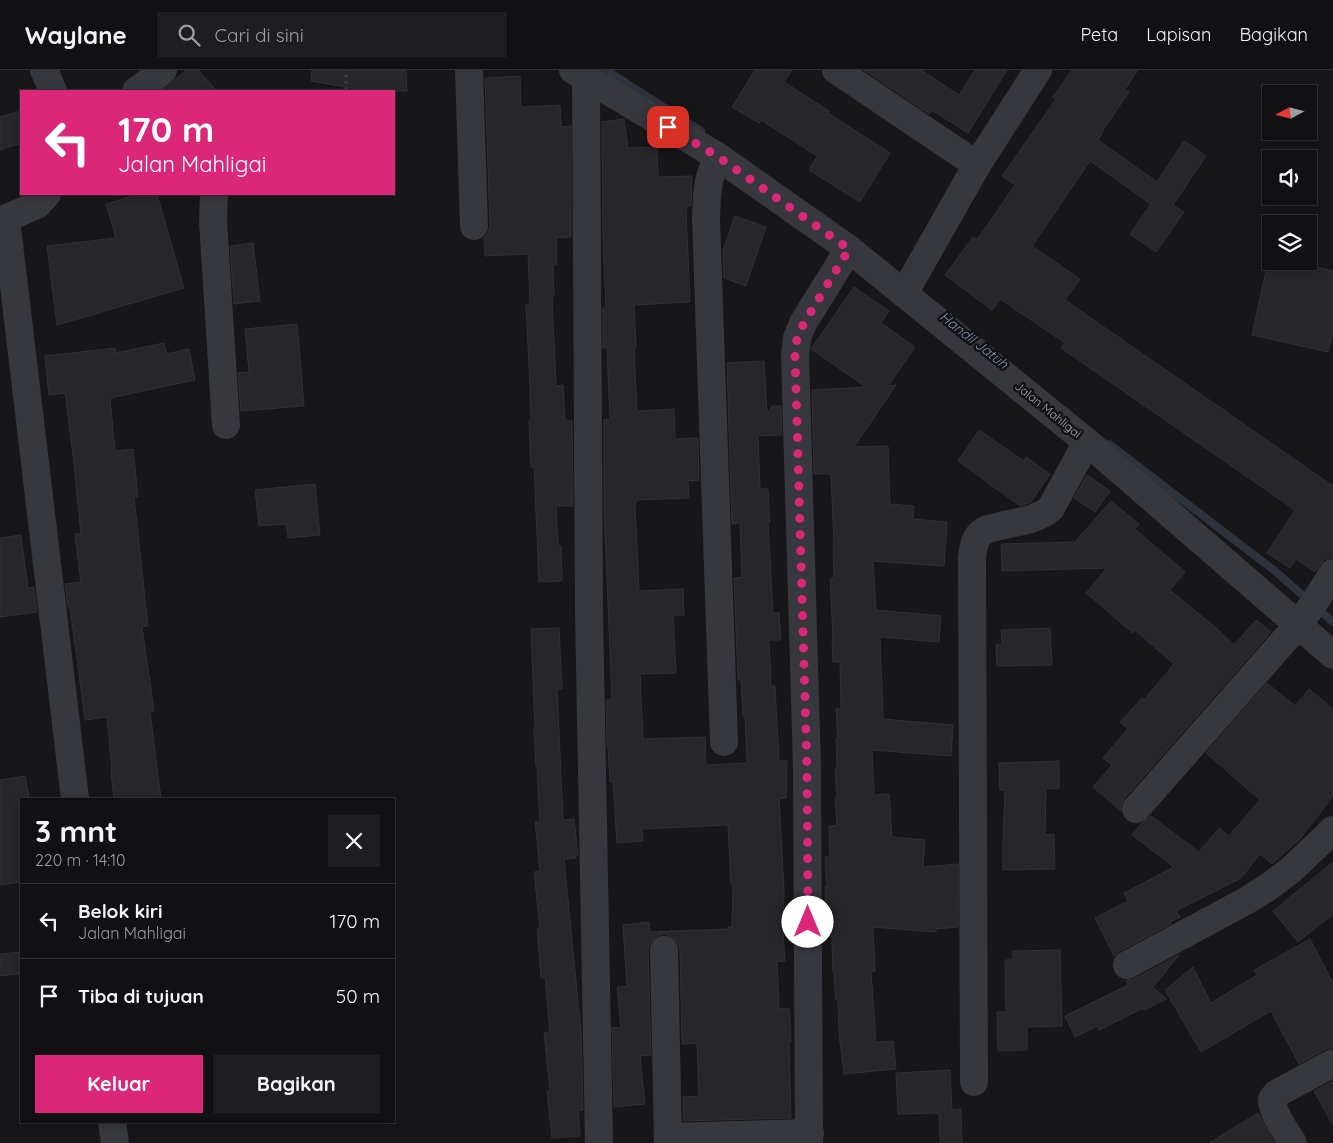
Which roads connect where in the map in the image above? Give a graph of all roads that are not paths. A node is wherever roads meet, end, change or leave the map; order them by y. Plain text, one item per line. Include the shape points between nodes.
1 (44, 70) edge
2 (469, 70) edge
3 (836, 70) edge
4 (1038, 70) edge
5 (580, 74) edge
6 (53, 90) edge
7 (717, 156) junction
8 (977, 165) junction
9 (46, 195) edge
10 (214, 195) edge
11 (3, 220) edge
12 (474, 226) dead end
13 (849, 249) junction
14 (906, 289) junction
15 (226, 426) dead end
16 (1087, 442) junction
17 (1333, 572) edge
18 (1308, 612) junction
19 (1333, 655) edge
20 (724, 742) dead end
21 (74, 798) edge
22 (1136, 809) dead end
23 (1333, 830) edge
24 (664, 950) dead end
25 (1127, 965) dead end
26 (1333, 1063) edge
27 (974, 1082) dead end
28 (112, 1123) edge
29 (809, 1138) edge
30 (668, 1140) edge
31 (115, 1143) edge
32 (599, 1143) edge
33 (1293, 1143) edge

1 - 6 street
2 - 12 street
3 - 8 street
4 - 8 street
5 - 7 street, Jalan Mahligai
5 - 32 street
7 - 13 street, Jalan Mahligai
7 - 20 street via 706,196 706,218
8 - 14 street
9 - 11 street via 37,206
10 - 15 street
11 - 21 street
13 - 14 street, Jalan Mahligai
13 - 29 street via 804,323 797,338 795,355 807,768
14 - 16 street, Jalan Mahligai
16 - 18 street, Jalan Mahligai
16 - 27 street via 1051,508 1035,517 984,530 978,536 972,557
17 - 18 street
18 - 19 street, Jalan Mahligai
18 - 22 street
23 - 25 street via 1267,888
24 - 30 street
26 - 33 street via 1272,1099 1272,1106
28 - 31 street
29 - 30 street

